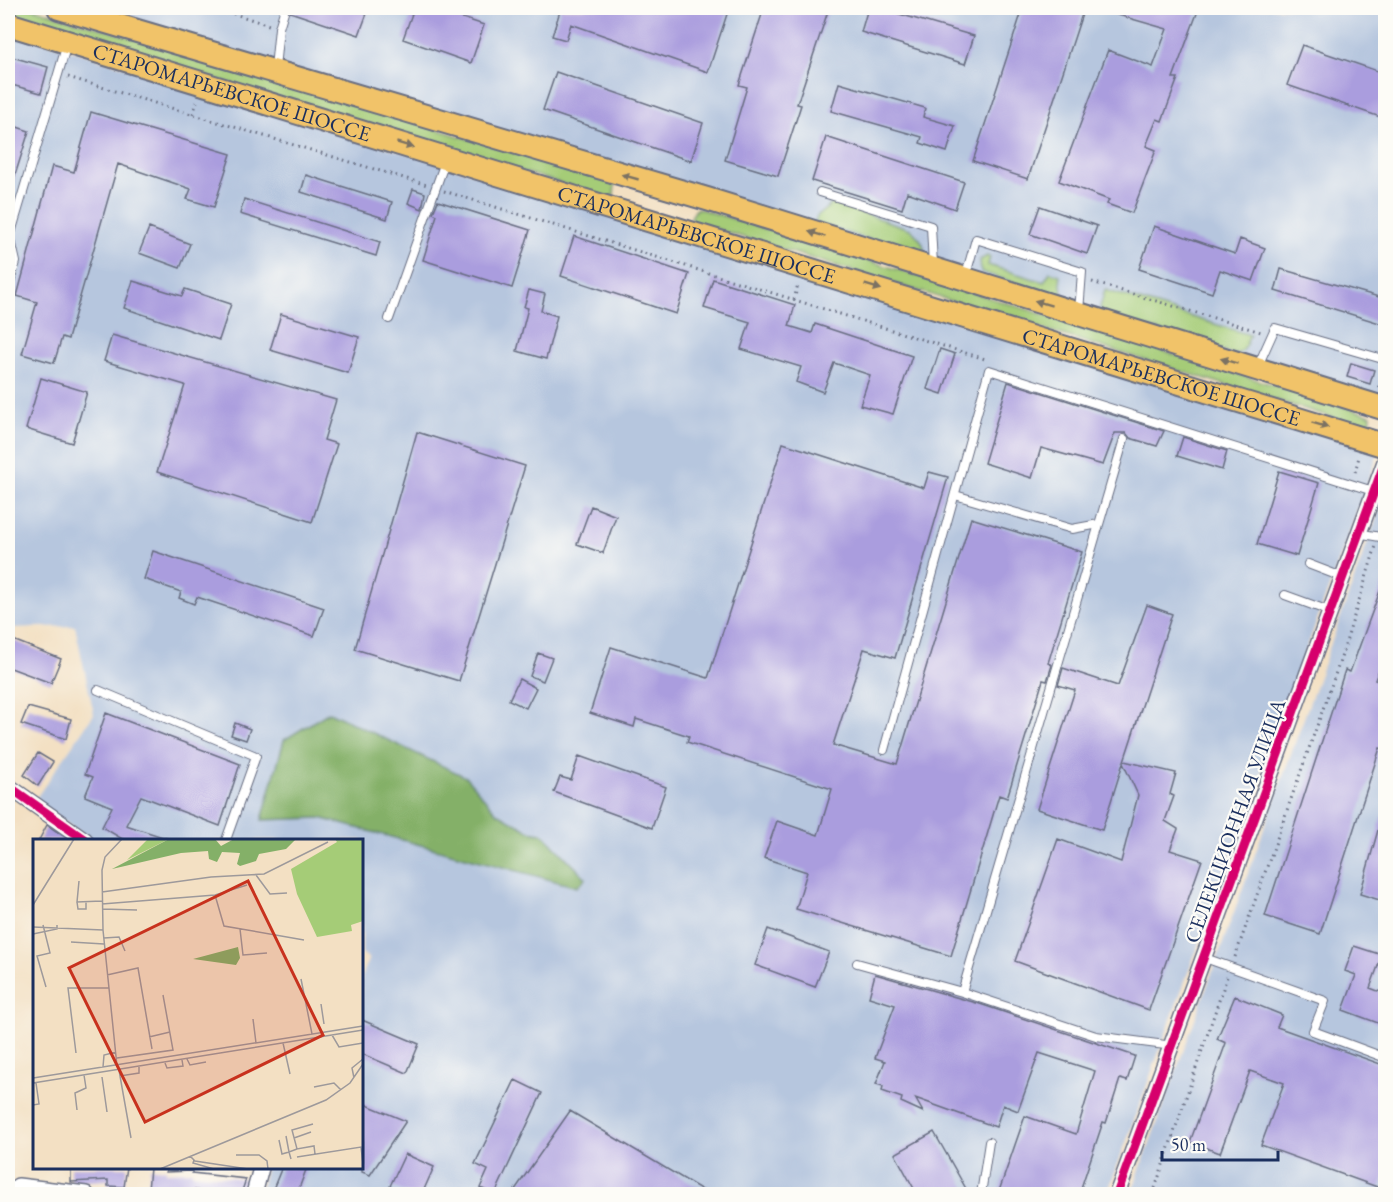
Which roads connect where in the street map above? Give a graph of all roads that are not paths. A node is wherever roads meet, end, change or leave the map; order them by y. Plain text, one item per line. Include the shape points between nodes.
1 (59, 8) edge
2 (285, 8) edge
3 (8, 24) edge
4 (68, 42) junction
5 (274, 72) junction
6 (447, 158) junction
7 (668, 188) junction
8 (820, 192) dead end
9 (659, 222) junction
10 (934, 270) junction
11 (964, 279) junction
12 (8, 288) edge
13 (1079, 315) junction
14 (389, 319) dead end
15 (1386, 360) edge
16 (1256, 369) junction
17 (1386, 409) edge
18 (1124, 439) dead end
19 (1386, 446) edge
20 (1386, 459) edge
21 (1375, 485) junction
22 (954, 495) junction
23 (1099, 524) junction
24 (1357, 533) junction
25 (1382, 538) edge
26 (1308, 564) dead end
27 (1342, 577) junction
28 (1285, 595) dead end
29 (1329, 611) junction
30 (98, 690) dead end
31 (885, 750) dead end
32 (8, 786) edge
33 (85, 839) edge
34 (226, 839) edge
35 (1205, 958) junction
36 (857, 963) dead end
37 (962, 992) junction
38 (1173, 1046) junction
39 (1386, 1058) edge
40 (989, 1142) dead end
41 (260, 1169) edge
42 (18, 1186) dead end
43 (86, 1194) edge
44 (254, 1194) edge
45 (981, 1194) edge
46 (1117, 1194) edge

1 - 5 main road, СТАРОМАРЬЕВСКОЕ ШОССЕ
2 - 5 lane
3 - 4 main road, СТАРОМАРЬЕВСКОЕ ШОССЕ
4 -> 6 main road, СТАРОМАРЬЕВСКОЕ ШОССЕ
4 - 12 lane via 10,236 16,261
7 -> 5 main road, СТАРОМАРЬЕВСКОЕ ШОССЕ
6 - 9 main road, СТАРОМАРЬЕВСКОЕ ШОССЕ
6 - 14 lane
7 - 9 main road
10 -> 7 main road, СТАРОМАРЬЕВСКОЕ ШОССЕ
8 - 10 lane via 931,226
9 -> 19 main road, СТАРОМАРЬЕВСКОЕ ШОССЕ
10 - 11 main road, СТАРОМАРЬЕВСКОЕ ШОССЕ
13 -> 11 main road, СТАРОМАРЬЕВСКОЕ ШОССЕ
11 - 13 lane via 976,239 1082,272
16 -> 13 main road, СТАРОМАРЬЕВСКОЕ ШОССЕ
15 - 16 lane via 1275,328
16 - 17 main road, СТАРОМАРЬЕВСКОЕ ШОССЕ
18 - 23 lane
20 - 21 street, СЕЛЕКЦИОННАЯ УЛИЦА
21 - 22 lane via 989,370
21 - 24 street, СЕЛЕКЦИОННАЯ УЛИЦА
22 - 23 lane via 1072,529
22 - 31 lane
23 - 37 lane
24 - 25 lane
24 - 27 street, СЕЛЕКЦИОННАЯ УЛИЦА
26 - 27 lane
27 - 29 street, СЕЛЕКЦИОННАЯ УЛИЦА
28 - 29 lane
29 - 35 street, СЕЛЕКЦИОННАЯ УЛИЦА
30 - 34 lane via 256,756
32 - 33 street
35 - 38 street, СЕЛЕКЦИОННАЯ УЛИЦА
35 - 39 lane via 1325,1001 1313,1031
36 - 37 lane
37 - 38 lane via 1096,1036
38 - 46 street, СЕЛЕКЦИОННАЯ УЛИЦА
40 - 45 lane
41 - 44 street
42 - 43 street

